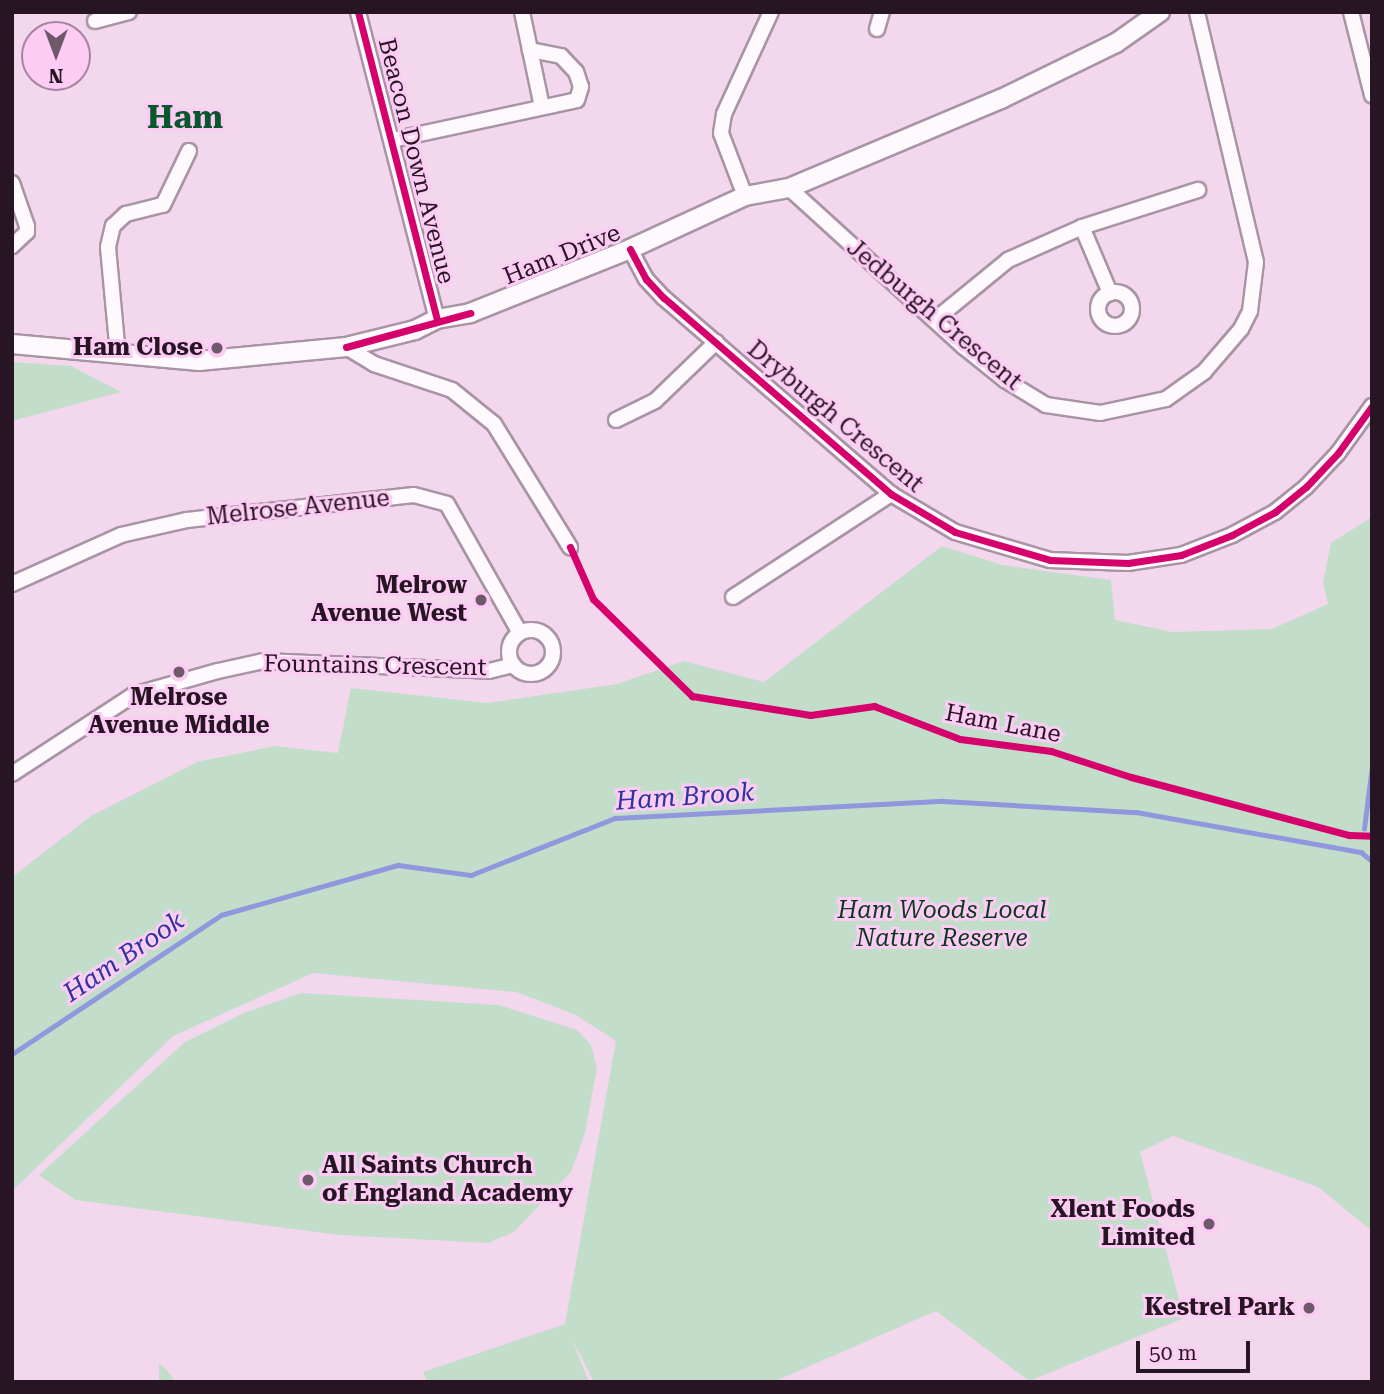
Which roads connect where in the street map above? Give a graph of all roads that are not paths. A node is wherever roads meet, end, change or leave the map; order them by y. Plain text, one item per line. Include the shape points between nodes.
1 (130, 12) edge
2 (358, 12) edge
3 (522, 12) edge
4 (771, 12) edge
5 (882, 12) edge
6 (1160, 12) edge
7 (1197, 12) edge
8 (1352, 12) edge
9 (95, 21) dead end
10 (877, 29) dead end
11 (530, 50) junction
12 (1372, 95) edge
13 (542, 107) junction
14 (392, 141) junction
15 (189, 151) dead end
16 (12, 183) edge
17 (789, 188) junction
18 (1198, 190) dead end
19 (745, 196) junction
20 (1082, 227) junction
21 (12, 246) edge
22 (630, 249) junction
23 (1110, 293) dead end
24 (936, 318) junction
25 (437, 319) junction
26 (716, 342) junction
27 (12, 344) edge
28 (346, 347) junction
29 (118, 355) junction
30 (1372, 405) edge
31 (616, 420) dead end
32 (891, 494) junction
33 (570, 547) dead end
34 (12, 583) edge
35 (733, 597) dead end
36 (520, 633) junction
37 (513, 665) junction
38 (12, 774) edge

1 - 9 street
2 - 14 street, Beacon Down Avenue
3 - 11 street
4 - 19 street via 724,114 721,133
5 - 10 street
6 - 17 street, Ham Drive via 1074,64
7 - 24 street, Jedburgh Crescent via 1256,262 1250,311 1225,352 1166,399 1127,410 1075,410 1046,405 1005,380
8 - 12 street
11 - 13 street
11 - 13 street via 561,56 576,72 581,87 577,100
13 - 14 street
14 - 25 street, Beacon Down Avenue
15 - 29 street via 163,205 126,214 113,226 108,247
16 - 21 street via 27,226 27,232
17 - 19 street, Ham Drive
17 - 24 street, Jedburgh Crescent
18 - 20 street
19 - 22 street, Ham Drive
20 - 23 street
20 - 24 street via 1008,260
22 - 25 street, Ham Drive via 470,313
22 - 26 street, Dryburgh Crescent via 646,279
25 - 28 street, Ham Drive via 415,330
26 - 31 street via 656,401
26 - 32 street, Dryburgh Crescent
27 - 29 street, Ham Drive
28 - 29 street, Ham Drive via 199,360
28 - 33 street via 374,364 452,390 494,424
30 - 32 street, Dryburgh Crescent via 1338,453 1275,512 1181,555 1128,563 1050,560 955,531
32 - 35 street
34 - 36 street, Melrose Avenue via 121,535 176,523 414,495 447,504
36 - 37 street via 511,642
36 - 37 street via 542,633 553,652 540,672 530,674
37 - 38 street, Fountains Crescent via 489,671 263,662 218,671 133,695

